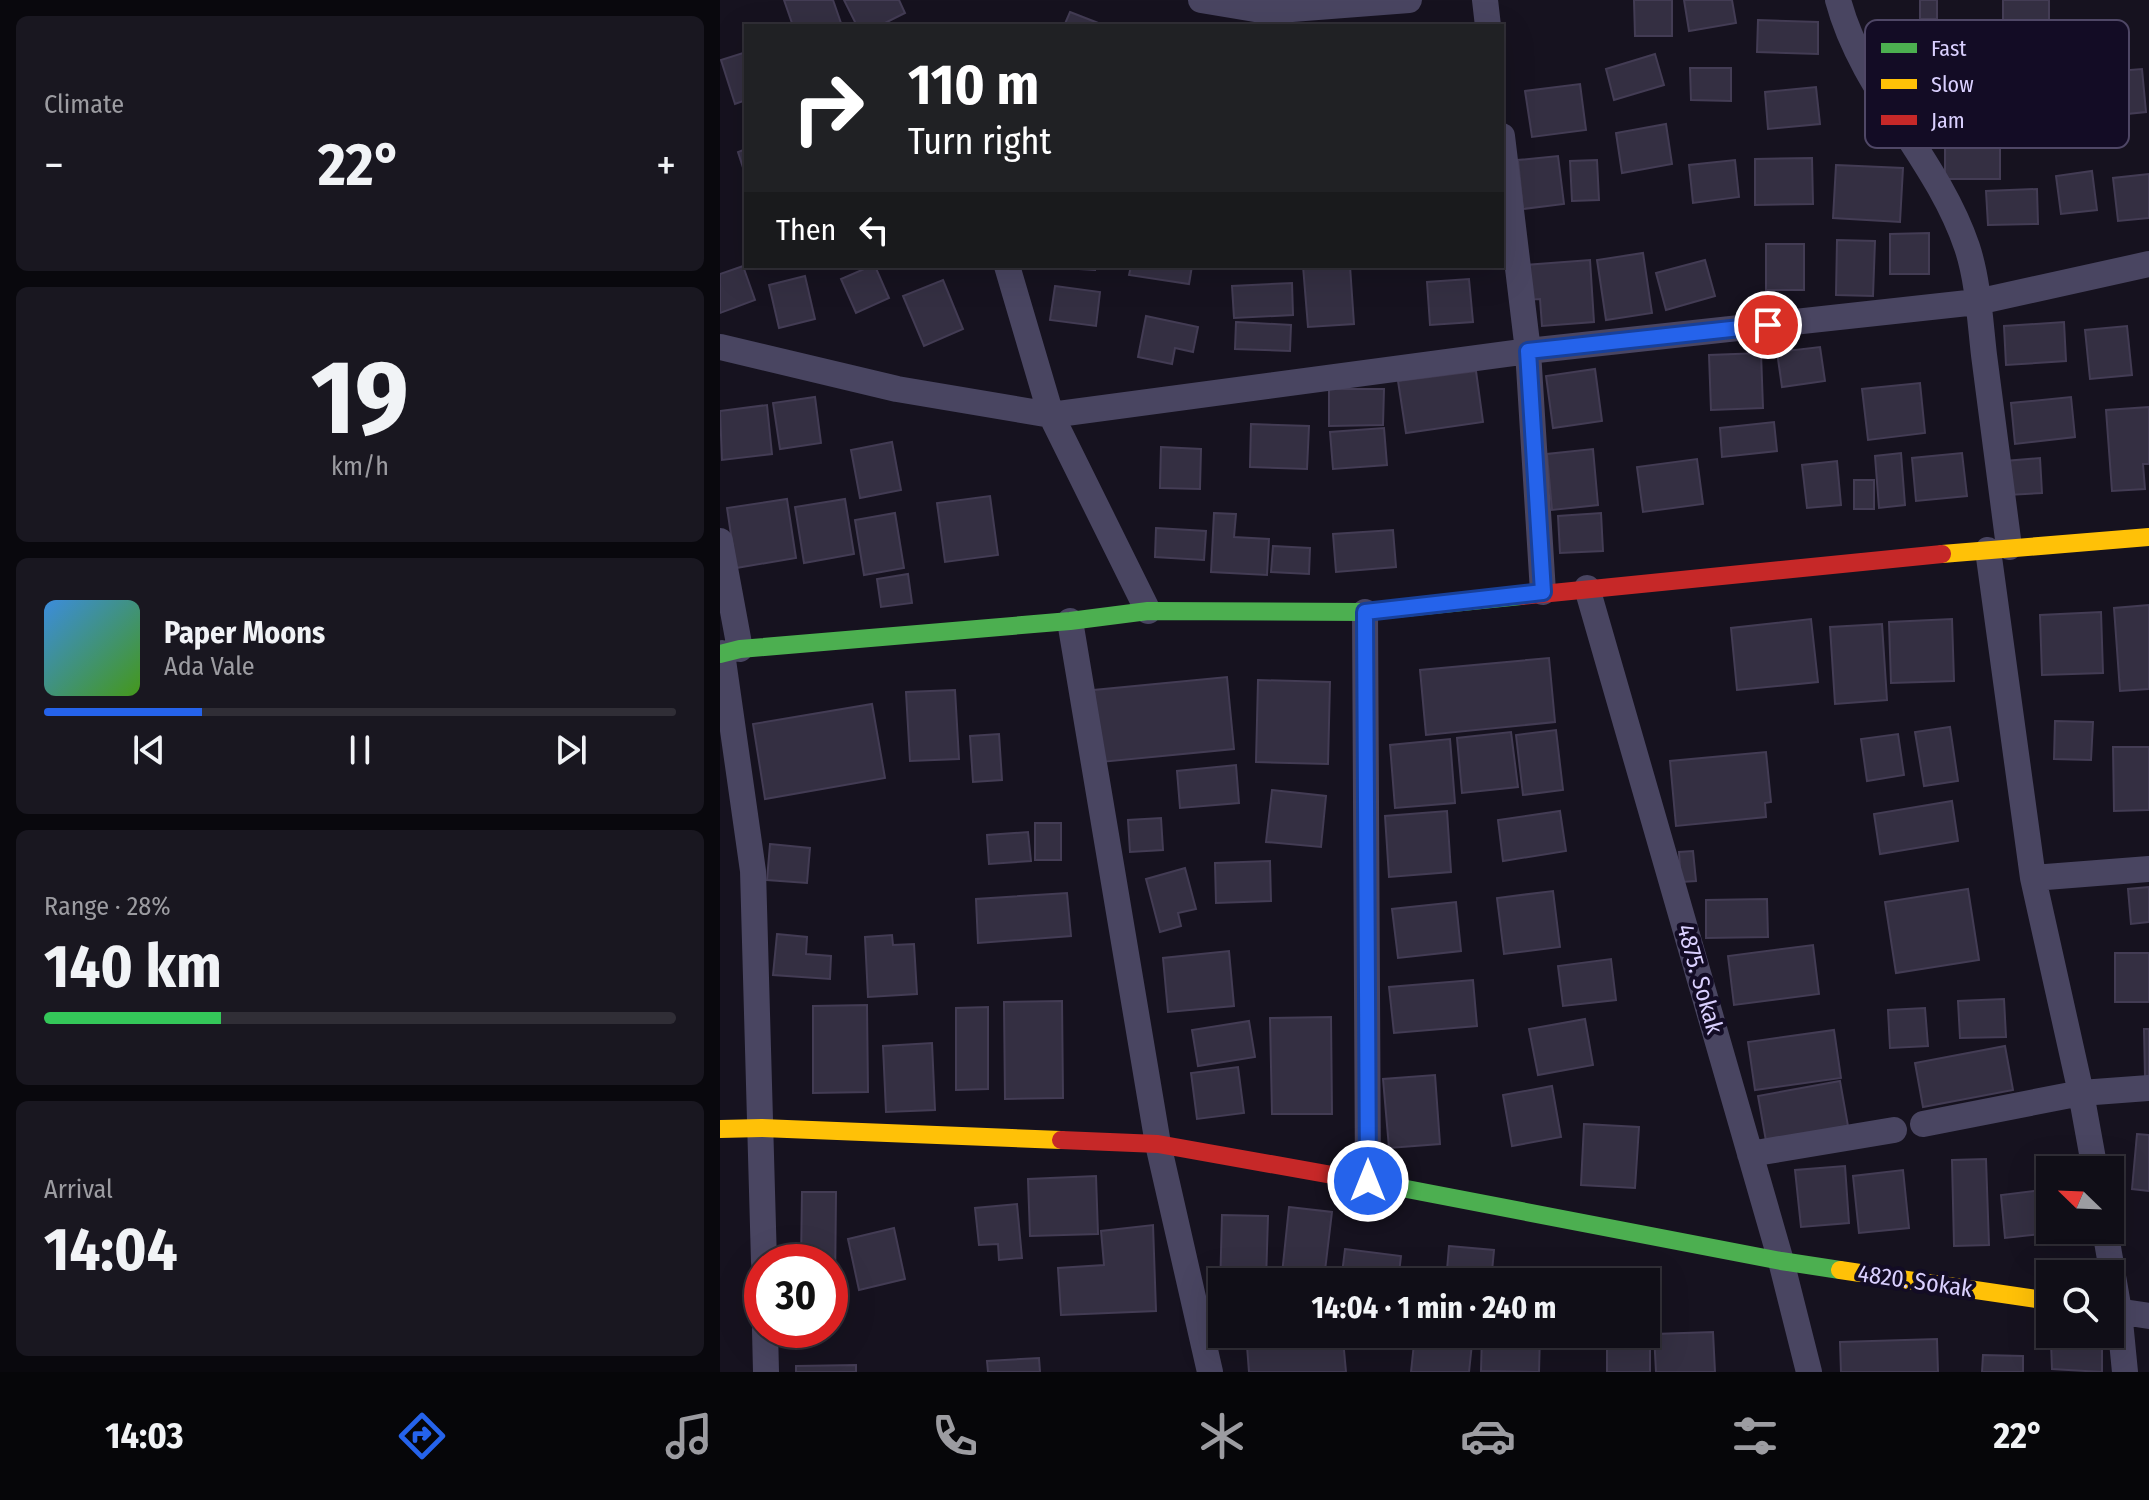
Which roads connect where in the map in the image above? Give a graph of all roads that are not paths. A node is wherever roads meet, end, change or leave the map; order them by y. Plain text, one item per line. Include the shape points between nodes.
1 (1201, 0) edge
2 (1409, 0) edge
3 (1485, 0) edge
4 (1838, 0) edge
5 (1488, 24) edge
6 (1865, 64) edge
7 (1915, 148) edge
8 (1505, 190) edge
9 (2149, 264) edge
10 (1008, 268) edge
11 (1977, 302) junction
12 (720, 347) edge
13 (1528, 351) junction
14 (1051, 415) junction
15 (2149, 537) edge
16 (720, 541) edge
17 (1999, 549) junction
18 (1587, 588) junction
19 (1543, 592) junction
20 (1148, 611) junction
21 (1365, 612) junction
22 (1070, 621) junction
23 (727, 652) edge
24 (2149, 869) edge
25 (2033, 878) junction
26 (2149, 1088) edge
27 (2081, 1093) junction
28 (1923, 1124) dead end
29 (762, 1128) junction
30 (720, 1129) edge
31 (1894, 1130) dead end
32 (1158, 1144) junction
33 (1750, 1154) junction
34 (2092, 1156) edge
35 (1368, 1181) junction
36 (764, 1244) edge
37 (1781, 1261) junction
38 (2036, 1299) edge
39 (2124, 1312) edge
40 (2149, 1316) edge
41 (765, 1348) edge
42 (2121, 1348) edge
43 (766, 1372) edge
44 (1210, 1372) edge
45 (1809, 1372) edge
46 (2125, 1372) edge

1 - 2 street via 1267,11
3 - 5 street
4 - 6 street
7 - 11 street via 1967,247
8 - 13 street
9 - 11 street
10 - 14 street
11 - 13 street
11 - 17 street
12 - 14 street via 897,389
13 - 14 street
13 - 19 street
14 - 20 street
15 - 17 street
16 - 23 street
17 - 18 street
17 - 25 street
18 - 19 street
18 - 33 street, 4875. Sokak
19 - 21 street
20 - 21 street
20 - 22 street
21 - 35 street
22 - 23 street
22 - 32 street
23 - 29 street via 753,871
24 - 25 street
25 - 27 street
26 - 27 street
27 - 28 street
27 - 34 street
29 - 30 street, 4820. Sokak
29 - 32 street, 4820. Sokak
29 - 36 street
31 - 33 street
32 - 35 street, 4820. Sokak
32 - 44 street
33 - 37 street, 4875. Sokak
35 - 37 street, 4820. Sokak
37 - 38 street, 4820. Sokak
37 - 45 street, 4875. Sokak
39 - 40 street
41 - 43 street
42 - 46 street

